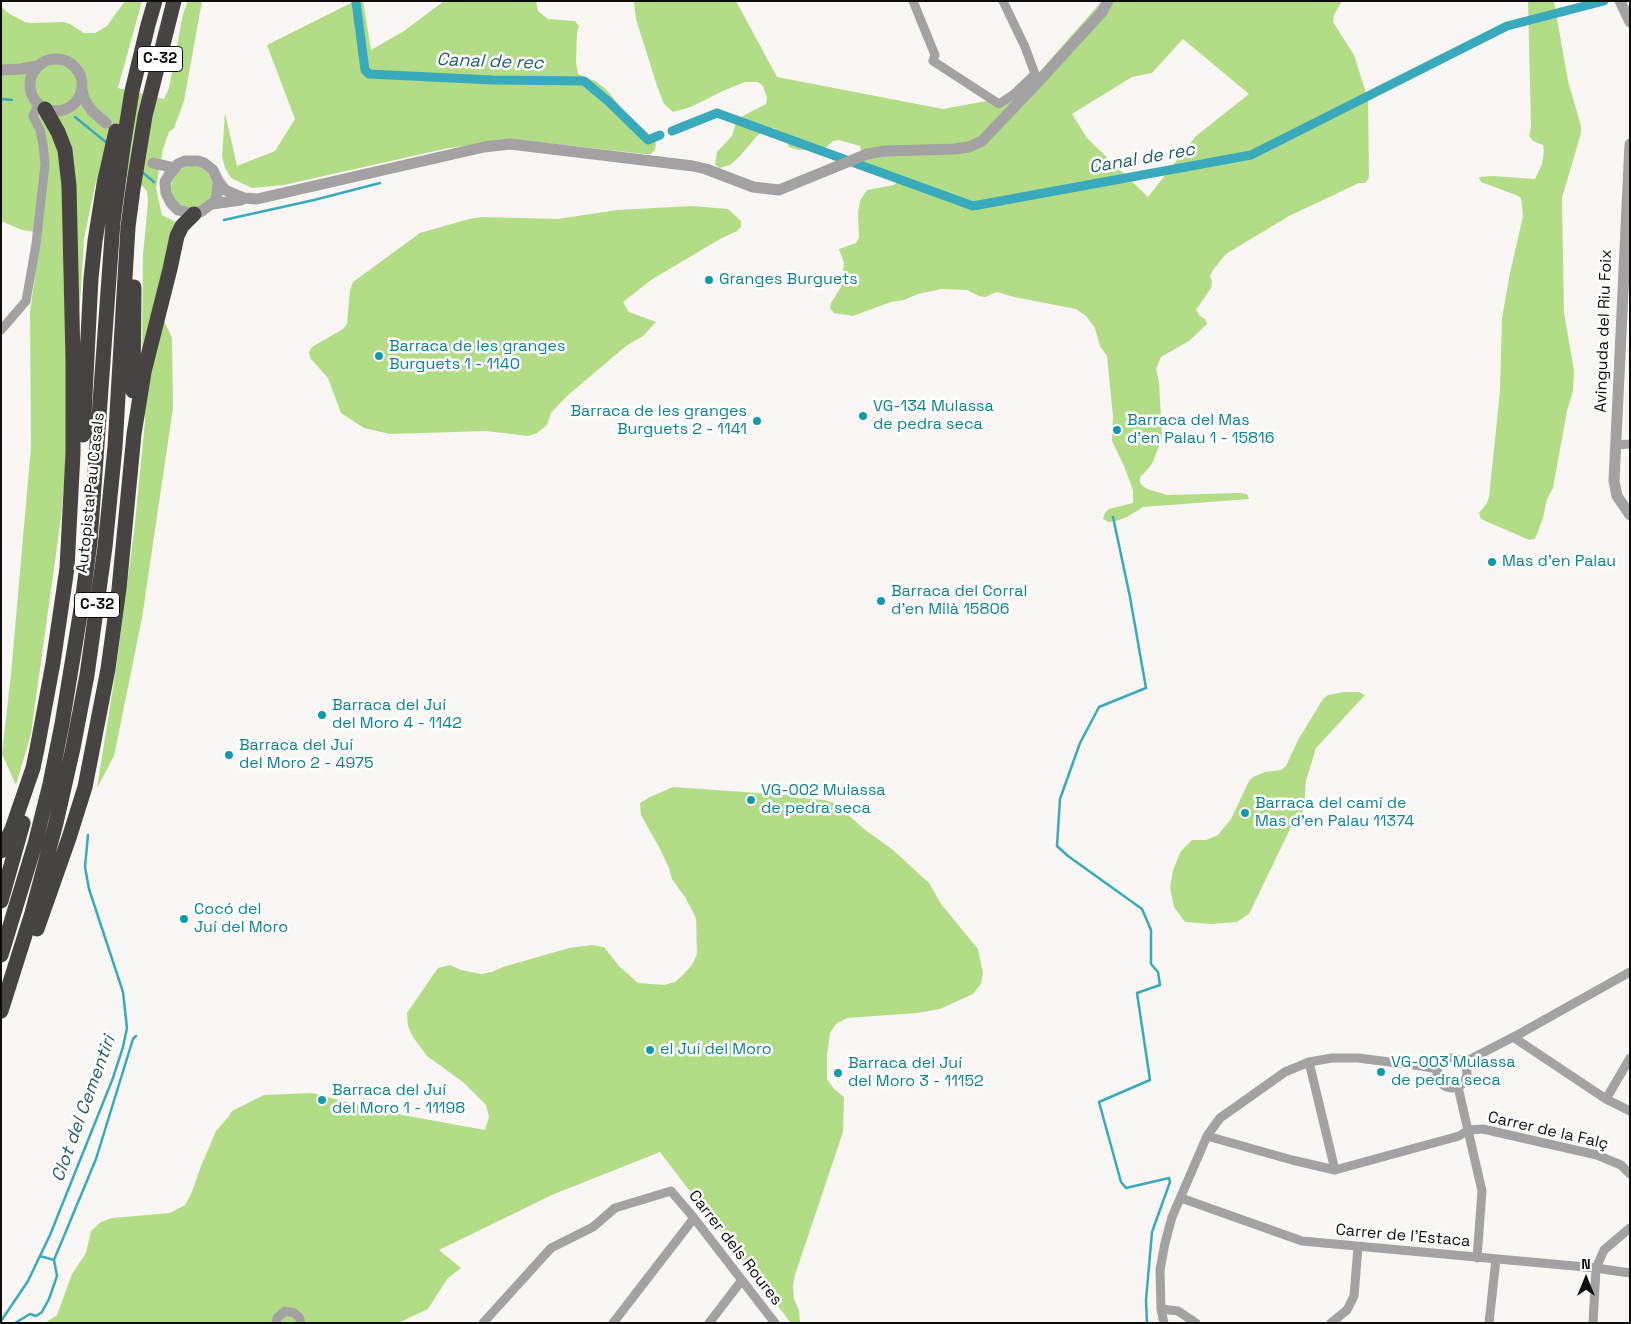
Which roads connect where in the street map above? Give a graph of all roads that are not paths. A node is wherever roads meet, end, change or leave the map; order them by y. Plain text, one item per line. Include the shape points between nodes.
1 (155, 1) edge
2 (174, 1) edge
3 (913, 1) edge
4 (1003, 1) edge
5 (1108, 1) edge
6 (1620, 1) edge
7 (1630, 22) edge
8 (37, 66) junction
9 (3, 70) edge
10 (1038, 77) junction
11 (29, 86) junction
12 (82, 90) junction
13 (73, 105) junction
14 (42, 107) junction
15 (92, 111) junction
16 (106, 123) dead end
17 (1630, 144) edge
18 (175, 168) junction
19 (167, 180) junction
20 (218, 181) junction
21 (124, 188) junction
22 (244, 198) junction
23 (212, 204) junction
24 (194, 214) junction
25 (1627, 233) edge
26 (1, 330) edge
27 (1625, 340) edge
28 (134, 434) junction
29 (1630, 444) edge
30 (1616, 445) junction
31 (1630, 516) edge
32 (67, 568) junction
33 (33, 768) junction
34 (1, 851) edge
35 (1, 901) edge
36 (1, 955) edge
37 (1630, 972) edge
38 (3, 1005) edge
39 (1513, 1037) junction
40 (1630, 1058) edge
41 (1309, 1062) junction
42 (1463, 1063) junction
43 (1438, 1070) junction
44 (1458, 1087) junction
45 (1606, 1099) junction
46 (1630, 1111) edge
47 (1469, 1130) junction
48 (1207, 1136) junction
49 (1335, 1170) junction
50 (1630, 1174) edge
51 (1181, 1198) junction
52 (694, 1218) junction
53 (1630, 1228) edge
54 (1358, 1247) junction
55 (1478, 1258) junction
56 (1496, 1259) junction
57 (1596, 1268) junction
58 (1630, 1273) edge
59 (742, 1280) junction
60 (1161, 1309) junction
61 (276, 1323) edge
62 (301, 1323) edge
63 (483, 1323) edge
64 (613, 1323) edge
65 (709, 1323) edge
66 (775, 1323) edge
67 (1164, 1323) edge
68 (1196, 1323) edge
69 (1331, 1323) edge
70 (1489, 1323) edge
71 (1593, 1323) edge

1 - 21 highway, Autopista Pau Casals / C-32 via 129,90
2 - 21 highway, Autopista Pau Casals / C-32 via 146,116
3 - 10 street via 935,55 933,61 999,104
4 - 10 street
5 - 10 street via 1102,12
6 - 7 street
8 - 9 street
8 - 11 street
8 - 12 street via 49,59 70,62 79,72
9 - 11 street
10 - 22 street via 991,133 969,147 867,154 779,190 753,186 693,166 510,144 484,147 282,194
11 - 14 street via 30,93
12 - 13 street
12 - 15 street
13 - 14 street via 55,111
13 - 15 street
14 - 26 street via 33,116 40,130 45,166 26,301
14 - 32 highway via 65,150 68,186 73,425
15 - 16 street
17 - 25 street, Avinguda del Riu Foix
18 - 19 street
18 - 19 street via 152,163
18 - 20 street via 185,161 198,161 213,170
19 - 24 street via 166,193 171,203 178,210
20 - 22 street via 225,190
20 - 23 street
21 - 28 highway via 134,268
21 - 32 highway via 91,278 82,439
21 - 36 highway, Autopista Pau Casals / C-32 via 113,222 90,542 82,603 50,784
21 - 38 highway, Autopista Pau Casals / C-32 via 128,227 115,447 87,675 56,823
22 - 23 street
23 - 24 street
24 - 28 highway via 176,236 144,372
25 - 27 street, Avinguda del Riu Foix
27 - 30 street, Avinguda del Riu Foix
28 - 38 highway via 108,669 85,788 18,979
29 - 30 street
30 - 31 street, Avinguda del Riu Foix via 1614,481 1617,496
32 - 33 highway
33 - 34 highway
33 - 35 highway via 28,802
37 - 39 street
39 - 42 street
39 - 45 street
40 - 45 street
41 - 43 street via 1358,1058
41 - 48 street via 1285,1072 1247,1098 1220,1118
41 - 49 street
42 - 43 street via 1448,1059
42 - 44 street via 1467,1076
43 - 44 street via 1442,1084
44 - 47 street, Carrer de la Falç
45 - 46 street
47 - 49 street via 1459,1136
47 - 50 street, Carrer de la Falç via 1483,1129 1597,1155 1621,1165
47 - 55 street via 1482,1191
48 - 49 street
48 - 51 street
51 - 54 street, Carrer de l'Estaca via 1302,1241
51 - 60 street via 1172,1217 1160,1270
52 - 59 street, Carrer dels Roures
52 - 63 street, Carrer dels Roures via 671,1191 615,1208 592,1227 551,1248
52 - 64 street
53 - 57 street via 1604,1250
54 - 55 street, Carrer de l'Estaca
54 - 69 street via 1354,1296 1348,1310
55 - 56 street, Carrer de l'Estaca
56 - 57 street, Carrer de l'Estaca
56 - 70 street
57 - 58 street, Carrer de l'Estaca
57 - 71 street
59 - 65 street
59 - 66 street, Carrer dels Roures
60 - 67 street
60 - 68 street via 1178,1312
61 - 62 street via 285,1311 300,1317

